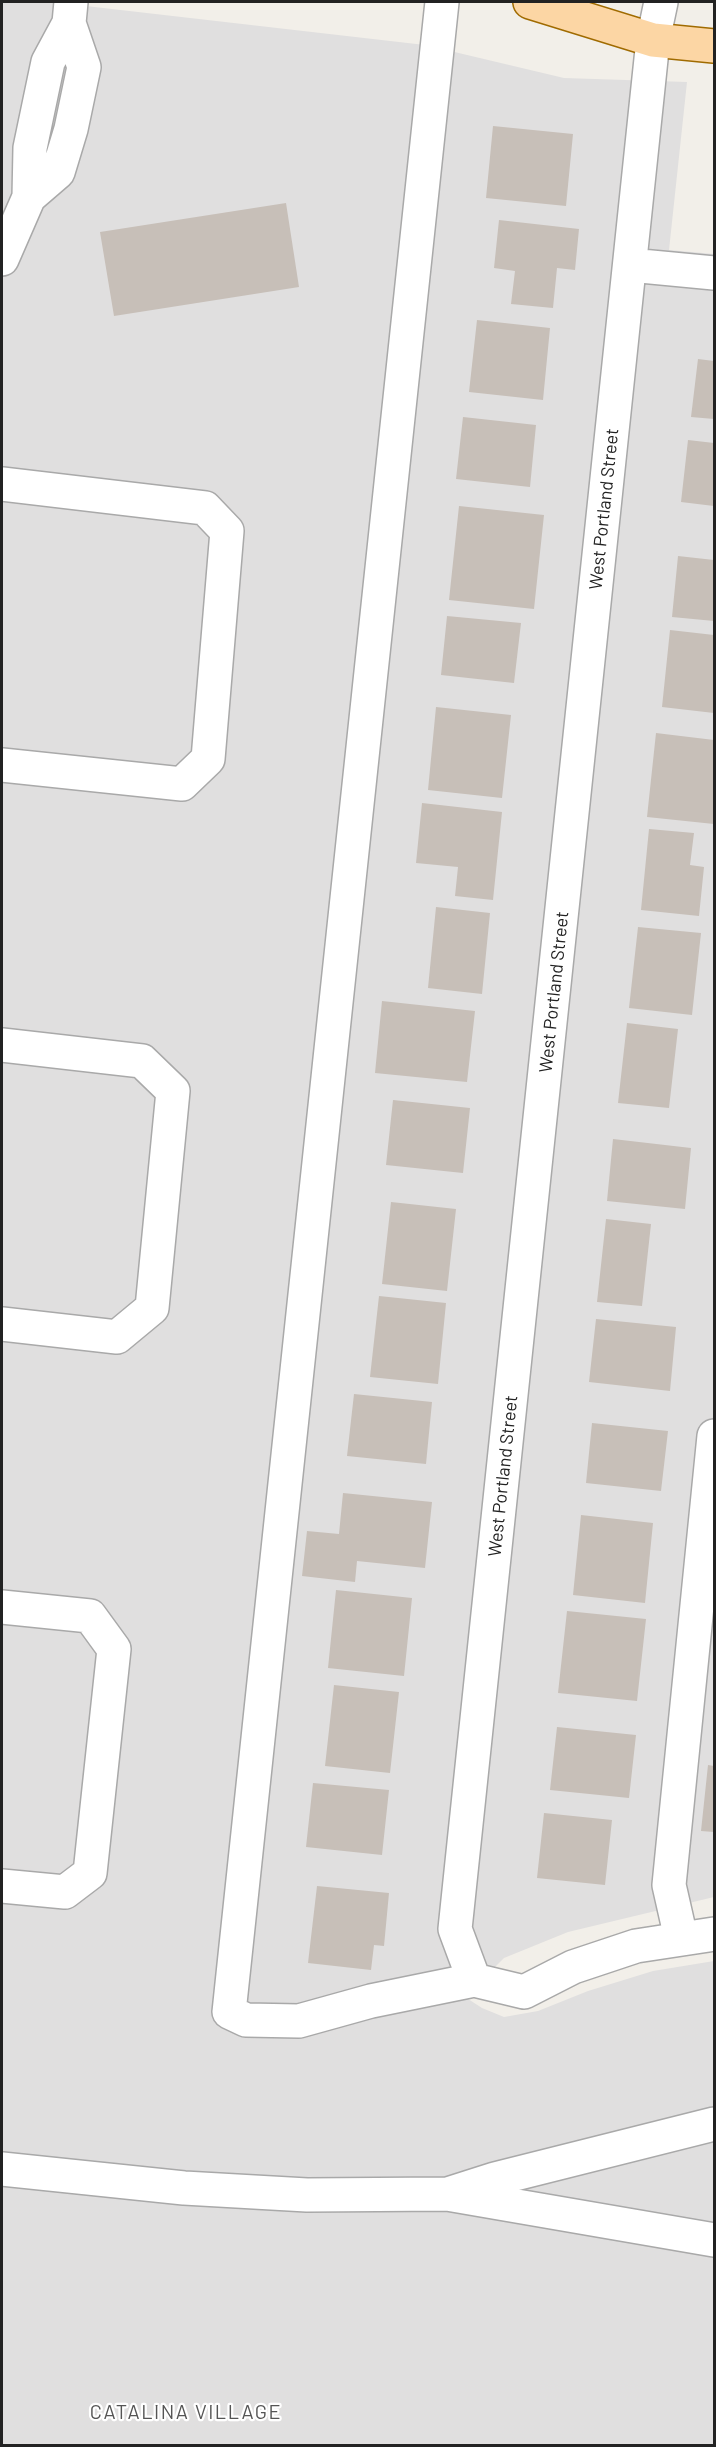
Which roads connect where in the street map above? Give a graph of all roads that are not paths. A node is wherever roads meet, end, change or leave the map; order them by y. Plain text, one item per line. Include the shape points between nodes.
1 (442, 2) edge
2 (530, 2) edge
3 (661, 2) edge
4 (70, 12) edge
5 (653, 40) junction
6 (714, 46) edge
7 (2, 259) edge
8 (630, 265) junction
9 (714, 273) edge
10 (2, 484) edge
11 (2, 765) edge
12 (2, 1045) edge
13 (2, 1324) edge
14 (714, 1436) edge
15 (2, 1607) edge
16 (702, 1679) edge
17 (2, 1886) edge
18 (714, 1934) edge
19 (681, 1938) junction
20 (474, 1980) junction
21 (714, 2124) edge
22 (2, 2169) edge
23 (447, 2194) junction
24 (714, 2240) edge

1 - 20 street via 229,2012 246,2020 299,2021 371,2001
2 - 5 main road
3 - 5 street, West Portland Street
4 - 7 street via 84,67 71,129 58,172 29,197
5 - 6 main road
5 - 8 street, West Portland Street
8 - 9 street
8 - 20 street, West Portland Street via 455,1929
10 - 11 street via 205,508 227,531 207,759 182,784
12 - 13 street via 142,1061 173,1091 152,1308 117,1337
14 - 16 street
15 - 17 street via 90,1616 114,1649 90,1873 65,1892
16 - 19 street via 669,1885
18 - 19 street
19 - 20 street via 636,1946 573,1967 524,1992
21 - 23 street
22 - 23 street via 184,2188 307,2195
23 - 24 street

